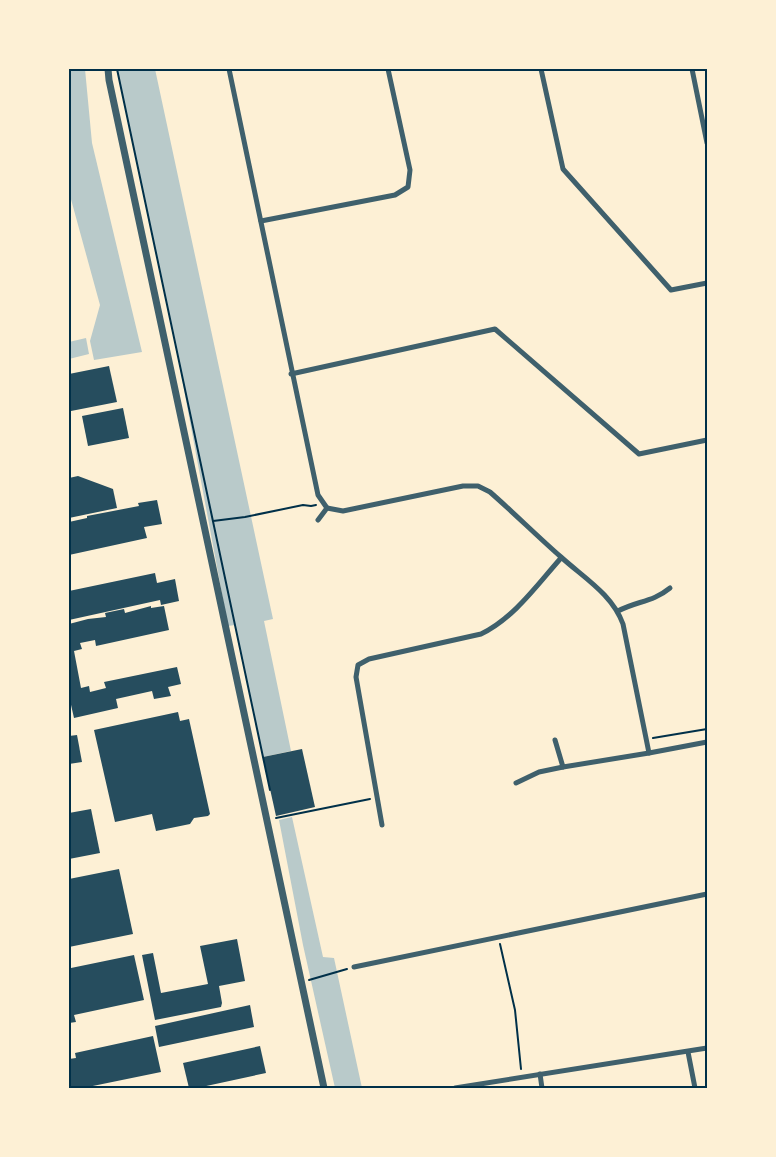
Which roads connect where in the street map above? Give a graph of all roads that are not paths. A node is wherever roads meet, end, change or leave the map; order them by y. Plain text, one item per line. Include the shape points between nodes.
1 (104, 69) edge
2 (108, 69) edge
3 (230, 69) edge
4 (388, 69) edge
5 (541, 69) edge
6 (692, 69) edge
7 (109, 80) junction
8 (707, 143) edge
9 (261, 221) junction
10 (707, 283) edge
11 (292, 374) junction
12 (707, 440) edge
13 (327, 508) junction
14 (318, 520) dead end
15 (561, 558) junction
16 (670, 588) dead end
17 (618, 611) junction
18 (555, 740) dead end
19 (707, 742) edge
20 (649, 754) junction
21 (563, 767) junction
22 (516, 783) dead end
23 (382, 825) dead end
24 (707, 894) edge
25 (354, 967) road end
26 (707, 1048) edge
27 (688, 1052) junction
28 (540, 1074) junction
29 (324, 1088) edge
30 (455, 1088) edge
31 (542, 1088) edge
32 (695, 1088) edge

1 - 7 street
2 - 7 street
3 - 9 street
4 - 9 street via 410,170 408,187 396,195
5 - 10 street via 563,169 671,290
6 - 8 street
7 - 29 street
9 - 11 street
11 - 12 street via 495,329 639,454
11 - 13 street via 318,495
13 - 14 street
13 - 15 street via 342,511 463,486 478,486 490,492
15 - 17 street via 608,598
15 - 23 street via 495,627 481,634 369,659 358,665 356,677
16 - 17 street via 659,597 630,604
17 - 20 street
18 - 21 street
19 - 20 street
20 - 21 street
21 - 22 street via 539,772
24 - 25 street
26 - 27 street
27 - 28 street
27 - 32 street
28 - 30 street
28 - 31 street

